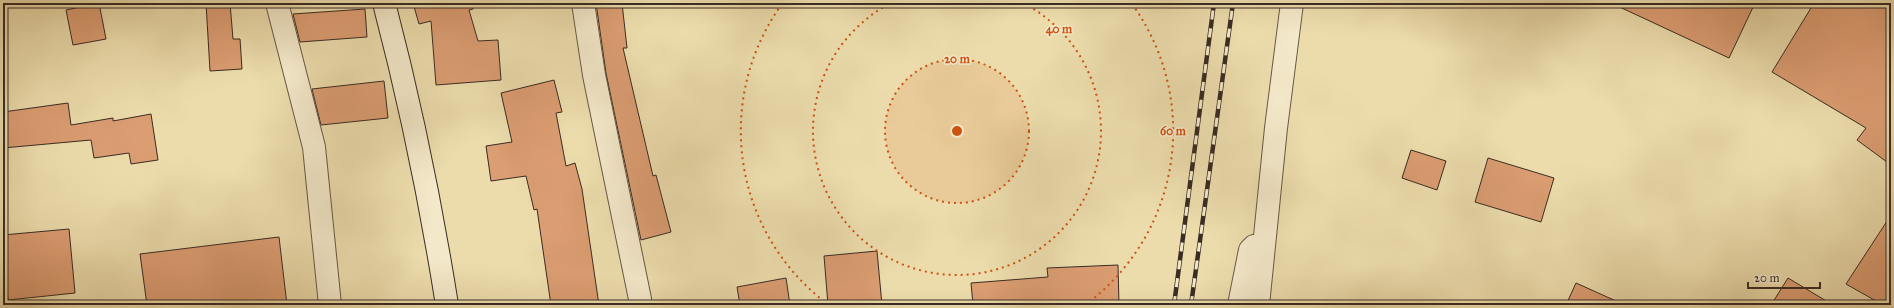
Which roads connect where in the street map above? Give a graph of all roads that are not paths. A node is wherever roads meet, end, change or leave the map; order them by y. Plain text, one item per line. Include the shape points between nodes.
1 (277, 3) edge
2 (384, 3) edge
3 (583, 3) edge
4 (1292, 3) edge
5 (1264, 246) junction
6 (640, 299) dead end
7 (330, 305) edge
8 (447, 305) edge
9 (1239, 305) edge
10 (1258, 305) edge

1 - 7 street via 314,147
2 - 8 street via 397,52
3 - 6 street via 594,75
4 - 5 street
5 - 9 street via 1253,246 1250,250
5 - 10 street

